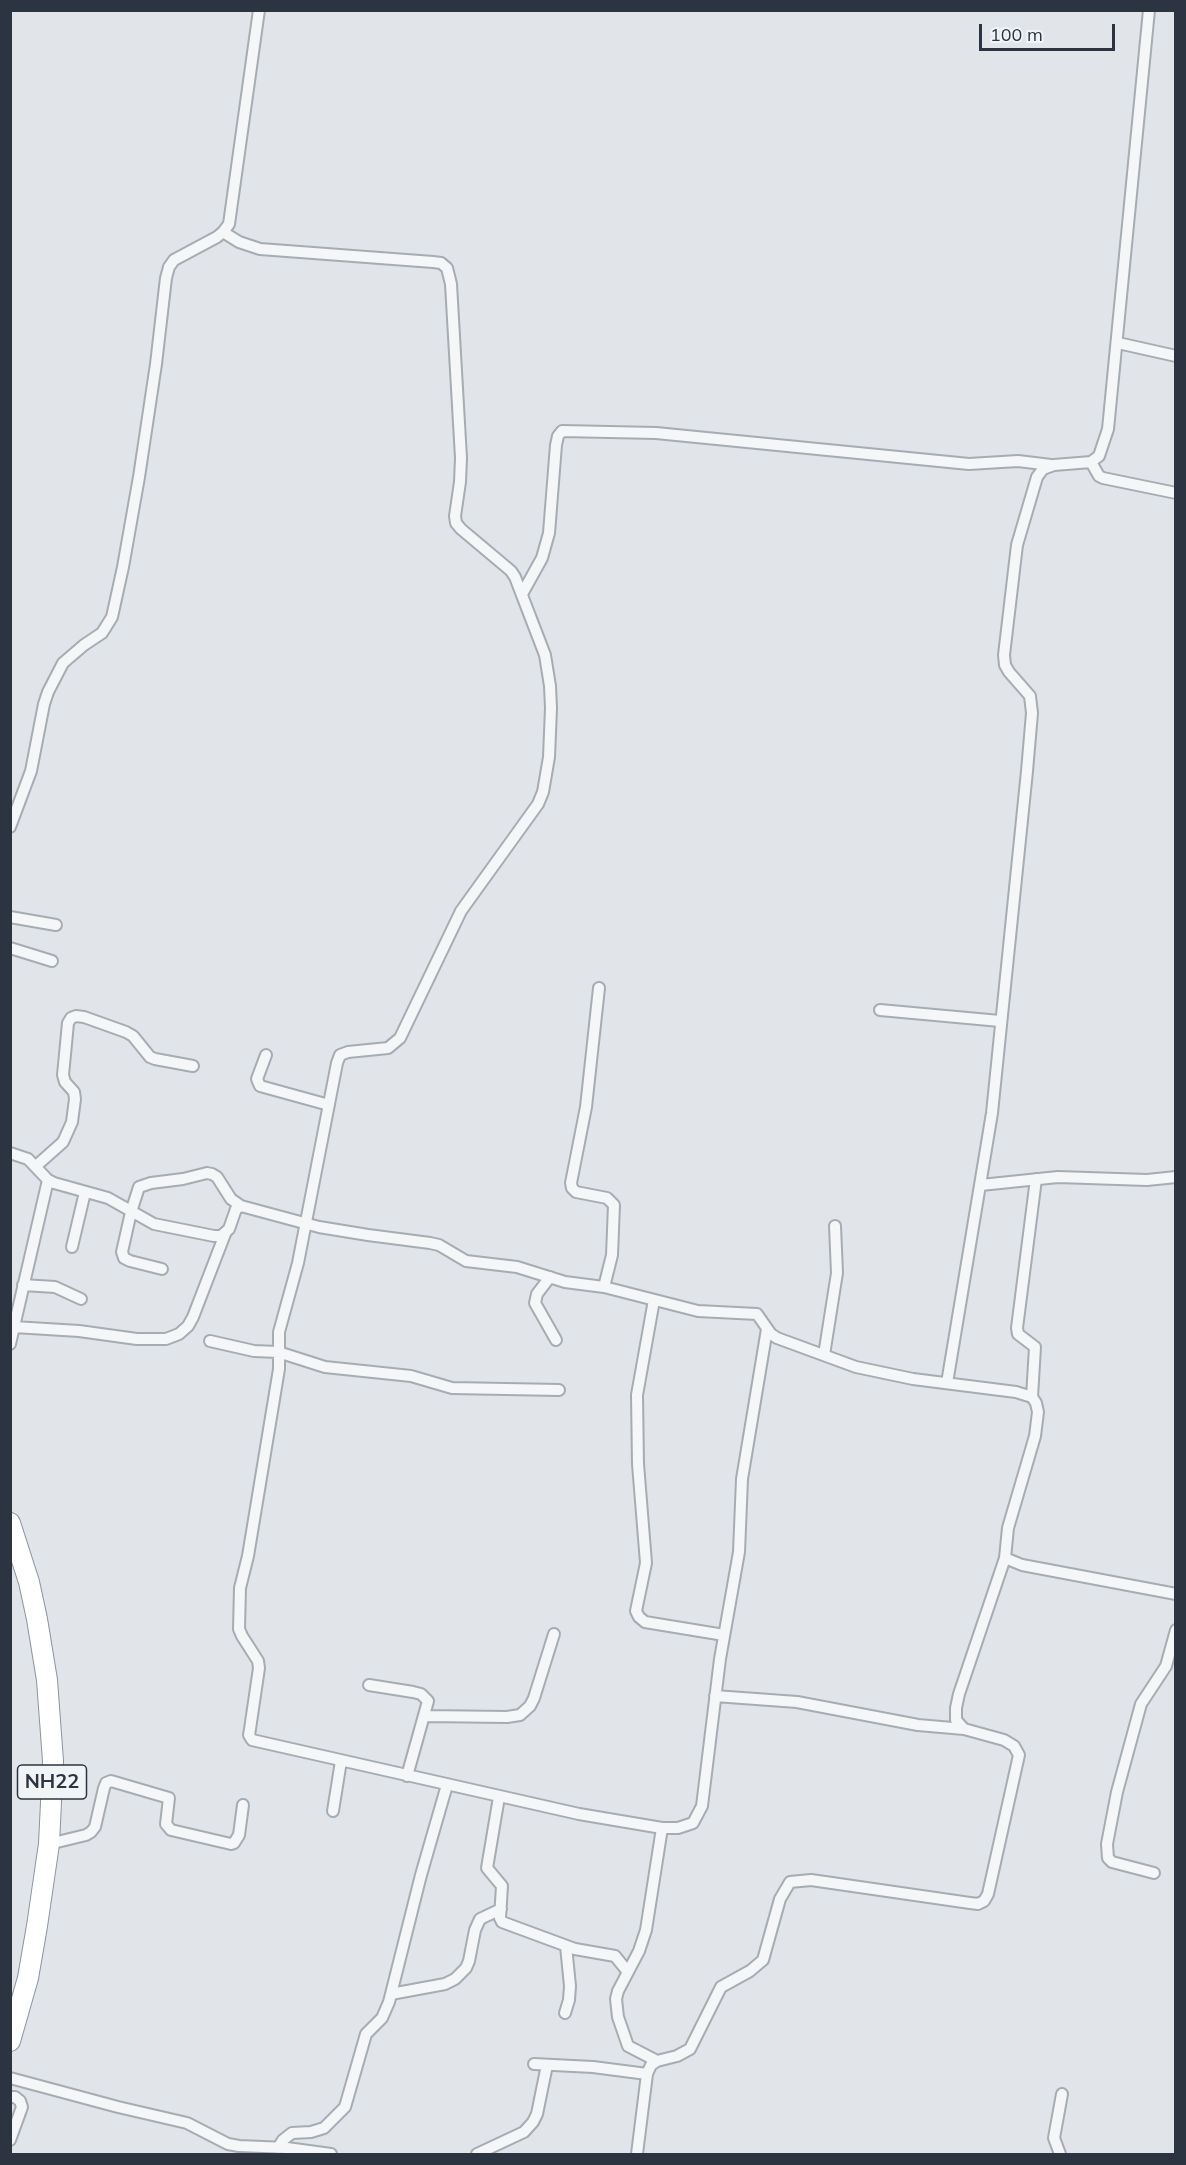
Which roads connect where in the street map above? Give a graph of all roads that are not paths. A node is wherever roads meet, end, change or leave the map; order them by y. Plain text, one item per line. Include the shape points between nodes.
1 (259, 10) edge
2 (1149, 10) edge
3 (223, 232) junction
4 (1118, 343) junction
5 (1176, 356) edge
6 (1091, 462) junction
7 (1054, 465) junction
8 (1176, 493) edge
9 (522, 594) junction
10 (10, 827) edge
11 (10, 917) edge
12 (56, 925) dead end
13 (10, 948) edge
14 (52, 961) dead end
15 (599, 988) dead end
16 (880, 1010) dead end
17 (1000, 1021) junction
18 (266, 1055) dead end
19 (193, 1066) dead end
20 (329, 1104) junction
21 (10, 1153) edge
22 (36, 1166) junction
23 (1176, 1177) edge
24 (48, 1179) junction
25 (1036, 1179) junction
26 (981, 1185) junction
27 (85, 1192) junction
28 (241, 1206) junction
29 (131, 1212) junction
30 (305, 1223) junction
31 (835, 1226) dead end
32 (225, 1234) junction
33 (72, 1247) dead end
34 (162, 1269) dead end
35 (550, 1277) junction
36 (23, 1285) junction
37 (604, 1287) junction
38 (81, 1299) dead end
39 (654, 1300) junction
40 (14, 1327) junction
41 (767, 1329) junction
42 (210, 1341) dead end
43 (556, 1341) dead end
44 (10, 1344) edge
45 (278, 1352) junction
46 (824, 1355) junction
47 (947, 1383) junction
48 (559, 1390) dead end
49 (1032, 1397) junction
50 (10, 1523) edge
51 (1005, 1558) junction
52 (10, 1561) edge
53 (1176, 1594) edge
54 (1176, 1630) edge
55 (554, 1634) dead end
56 (724, 1635) junction
57 (369, 1685) dead end
58 (715, 1696) junction
59 (425, 1716) junction
60 (964, 1729) junction
61 (341, 1761) junction
62 (407, 1776) junction
63 (447, 1785) junction
64 (499, 1797) junction
65 (243, 1805) dead end
66 (333, 1811) dead end
67 (662, 1828) junction
68 (49, 1844) junction
69 (1154, 1873) dead end
70 (501, 1909) junction
71 (566, 1946) junction
72 (628, 1972) junction
73 (391, 1994) junction
74 (10, 2001) edge
75 (565, 2013) dead end
76 (10, 2041) edge
77 (657, 2061) junction
78 (534, 2064) dead end
79 (547, 2065) junction
80 (647, 2074) junction
81 (10, 2078) edge
82 (1062, 2094) dead end
83 (10, 2097) edge
84 (10, 2140) edge
85 (278, 2148) junction
86 (331, 2154) edge
87 (477, 2154) edge
88 (637, 2154) edge
89 (1060, 2154) edge

1 - 3 street via 229,224
2 - 4 street
3 - 9 street via 260,249 433,262 447,268 460,427 456,523 511,571
3 - 10 street via 169,267 139,477 112,617 102,633 63,663 48,692 31,771
4 - 5 street
4 - 6 street via 1108,429 1099,456
6 - 7 street
6 - 8 street via 1103,478
7 - 9 street via 1018,461 969,464 656,433 562,431 556,445 549,533 542,558
7 - 17 street via 1043,469 1037,477 1016,551 1004,655 1009,672 1030,696 1032,713
9 - 20 street via 545,655 550,686 549,757 541,798 461,911 400,1038 388,1048 340,1055
11 - 12 street
13 - 14 street
15 - 37 street via 586,1107 571,1183 576,1192 607,1198 614,1205 612,1255
16 - 17 street
17 - 26 street
18 - 20 street via 257,1078 260,1086
19 - 22 street via 150,1057 126,1032 84,1017 71,1018 63,1075 74,1092 72,1122 63,1142
20 - 30 street
21 - 22 street
22 - 24 street
23 - 25 street
24 - 27 street
24 - 36 street
25 - 26 street
25 - 49 street via 1017,1328 1021,1337 1035,1347
26 - 47 street
27 - 29 street via 108,1198
27 - 33 street
28 - 29 street via 227,1194 217,1177 207,1173 139,1187
28 - 30 street
28 - 32 street via 233,1213
29 - 32 street via 154,1224 214,1236
29 - 34 street via 122,1247 124,1258
30 - 35 street via 430,1243 466,1261 517,1267
30 - 45 street via 279,1332
31 - 46 street via 837,1273
32 - 40 street via 193,1317 179,1334 166,1339 137,1339
35 - 37 street
35 - 43 street via 537,1294 535,1304
36 - 38 street via 55,1287
36 - 40 street
37 - 39 street
39 - 41 street via 707,1313 758,1314
39 - 56 street via 637,1395 646,1563 636,1611 645,1622
40 - 44 street
41 - 46 street via 777,1338
41 - 56 street via 742,1479 738,1552
42 - 45 street
45 - 48 street via 325,1367 403,1375 452,1388
45 - 61 street via 279,1369 240,1588 239,1629 259,1668 249,1736 259,1742
46 - 47 street via 882,1374
47 - 49 street
49 - 51 street via 1038,1412 1036,1430 1008,1528
50 - 68 highway, NH22 via 29,1582 47,1680 53,1761
51 - 53 street via 1022,1565
51 - 60 street via 959,1694 956,1720
52 - 74 highway, NH22 via 37,1700 40,1763 30,1904
54 - 69 street via 1166,1666 1141,1704 1107,1844 1112,1862
55 - 59 street via 534,1698 520,1715
56 - 58 street
57 - 59 street via 421,1694 428,1701
58 - 60 street via 790,1701 918,1725
58 - 67 street via 702,1806 693,1823
59 - 62 street
60 - 77 street via 1004,1740 1019,1755 984,1900 978,1904 811,1880 790,1882 780,1899 763,1960 721,1987 690,2049
61 - 62 street
61 - 66 street
62 - 63 street
63 - 64 street
63 - 73 street
64 - 67 street
64 - 70 street via 487,1862 490,1873 502,1886
65 - 68 street via 239,1835 231,1844 171,1830 166,1824 169,1798 111,1781 104,1788 91,1832
67 - 72 street via 646,1930
68 - 76 highway, NH22 via 28,1978
70 - 71 street via 500,1918 507,1924
70 - 73 street via 480,1919 470,1960 455,1979
71 - 72 street via 615,1956
71 - 75 street via 570,1986
72 - 77 street via 616,1999 624,2038 628,2046
73 - 85 street via 382,2018 366,2034 348,2101 341,2113 318,2131 292,2133
77 - 80 street
78 - 79 street
79 - 80 street
79 - 87 street via 533,2122 524,2132
80 - 88 street
81 - 85 street via 187,2123 228,2144
82 - 89 street via 1054,2138
83 - 84 street via 20,2101 22,2107
85 - 86 street

